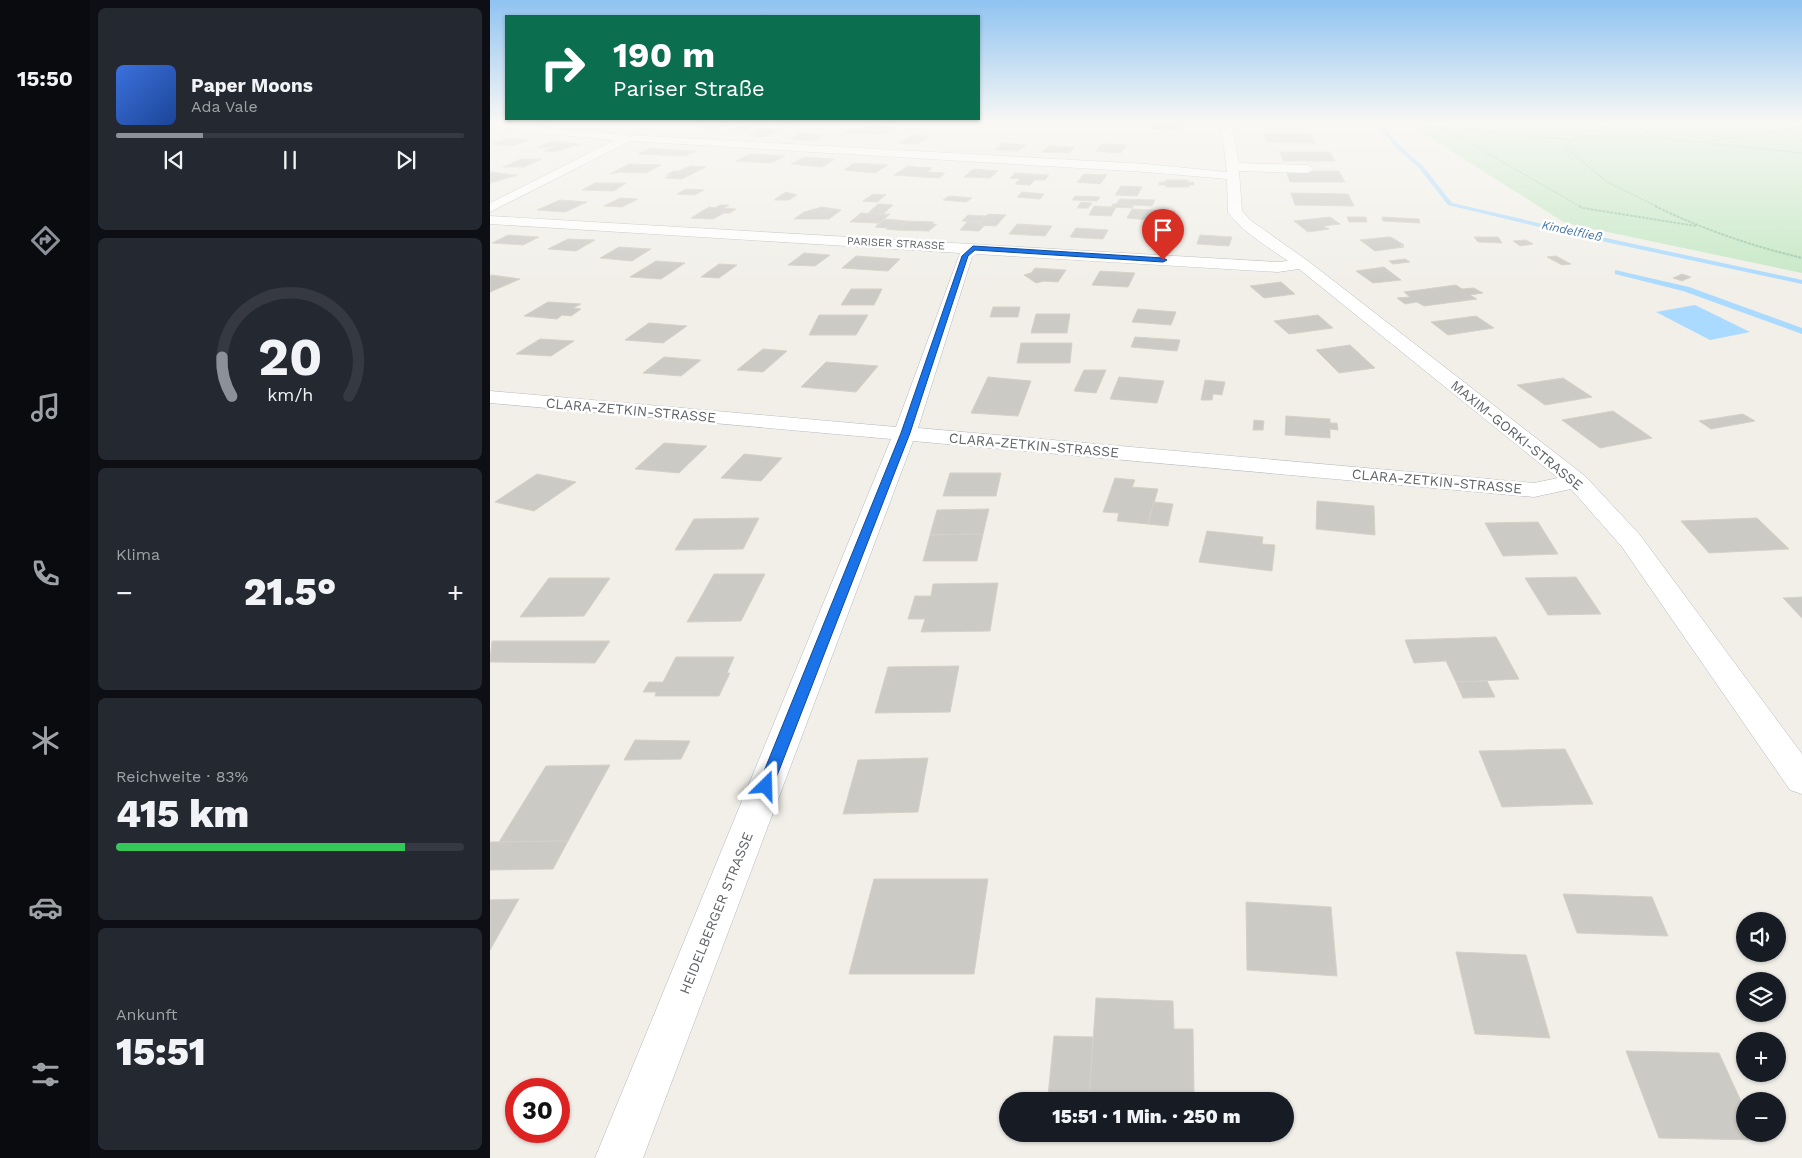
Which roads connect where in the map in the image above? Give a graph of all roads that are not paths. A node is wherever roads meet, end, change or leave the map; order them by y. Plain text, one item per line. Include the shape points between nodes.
1 (551, 177) edge
2 (1234, 177) edge
3 (490, 208) edge
4 (490, 220) edge
5 (973, 248) junction
6 (1302, 264) junction
7 (490, 397) edge
8 (905, 433) junction
9 (1577, 482) junction
10 (1802, 780) edge
11 (619, 1158) edge

1 - 3 street
2 - 6 street, MAXIM-GORKI-STRASSE via 1235,212 1245,223
4 - 5 street, PARISER STRASSE
5 - 6 street, PARISER STRASSE via 1278,267
5 - 8 street, HEIDELBERGER STRASSE via 965,256
6 - 9 street, MAXIM-GORKI-STRASSE
7 - 8 street, CLARA-ZETKIN-STRASSE
8 - 9 street, CLARA-ZETKIN-STRASSE via 1534,490
8 - 11 street, HEIDELBERGER STRASSE
9 - 10 street, MAXIM-GORKI-STRASSE via 1631,541

